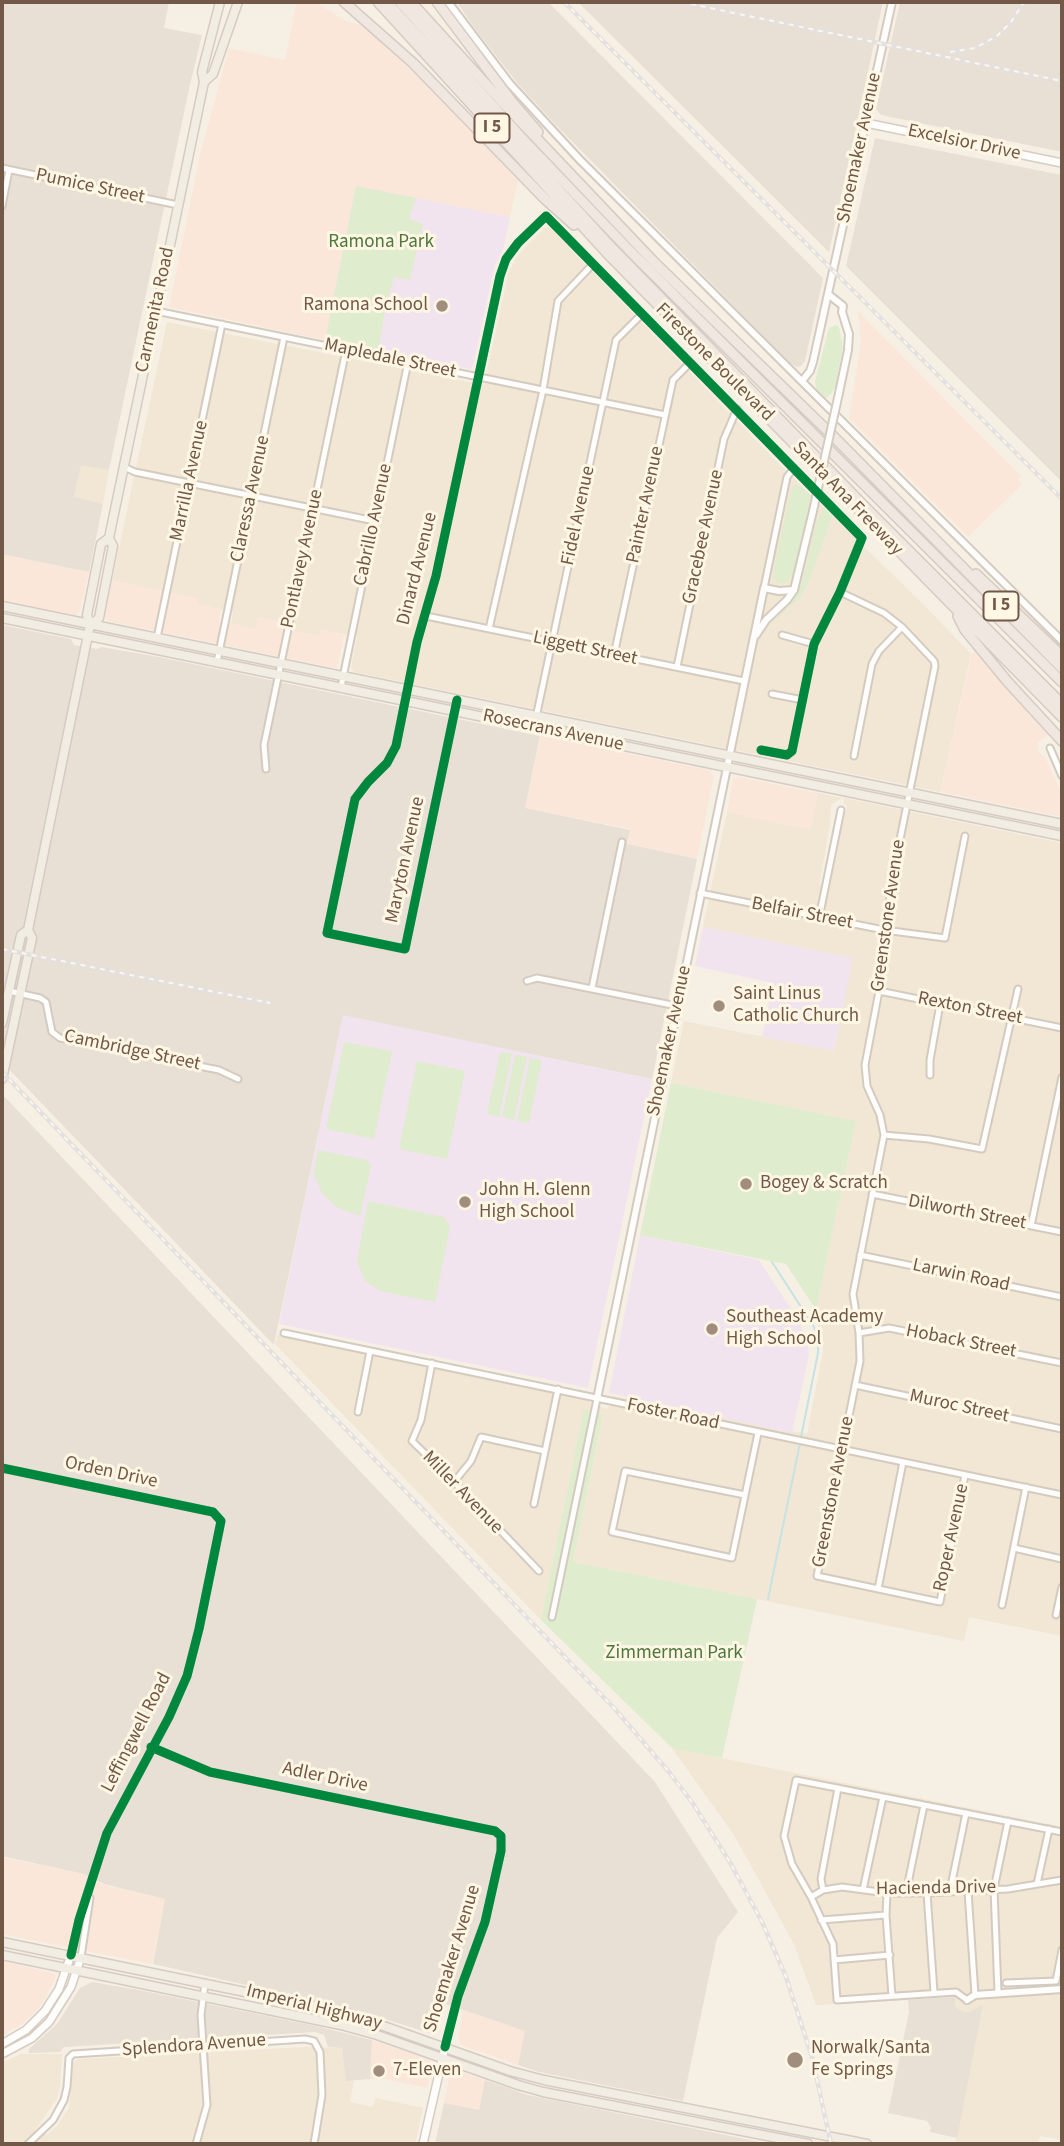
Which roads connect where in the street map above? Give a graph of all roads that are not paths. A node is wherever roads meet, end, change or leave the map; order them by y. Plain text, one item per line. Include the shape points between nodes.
1 (220, 2) edge
2 (238, 2) edge
3 (344, 2) edge
4 (378, 2) edge
5 (387, 2) edge
6 (400, 2) edge
7 (411, 2) edge
8 (437, 2) edge
9 (448, 2) edge
10 (892, 2) edge
11 (204, 82) junction
12 (866, 123) junction
13 (1062, 163) edge
14 (2, 168) edge
15 (9, 170) junction
16 (585, 190) junction
17 (178, 205) junction
18 (2, 206) edge
19 (546, 216) joint
20 (607, 253) junction
21 (592, 265) junction
22 (828, 295) junction
23 (825, 309) junction
24 (156, 311) junction
25 (842, 312) junction
26 (641, 315) junction
27 (222, 324) junction
28 (284, 337) junction
29 (346, 350) junction
30 (408, 362) junction
31 (690, 363) junction
32 (479, 377) junction
33 (802, 381) junction
34 (543, 390) junction
35 (602, 402) junction
36 (737, 408) junction
37 (665, 415) junction
38 (124, 467) junction
39 (794, 468) junction
40 (189, 483) junction
41 (252, 496) junction
42 (313, 508) junction
43 (375, 521) junction
44 (939, 544) junction
45 (764, 588) junction
46 (794, 590) junction
47 (840, 592) junction
48 (2, 606) edge
49 (954, 608) junction
50 (426, 616) junction
51 (2, 618) edge
52 (90, 625) junction
53 (902, 627) junction
54 (489, 629) junction
55 (88, 635) junction
56 (782, 635) dead end
57 (157, 638) junction
58 (753, 639) junction
59 (1062, 641) edge
60 (553, 642) junction
61 (814, 644) junction
62 (220, 651) junction
63 (614, 654) junction
64 (1062, 656) edge
65 (217, 662) junction
66 (281, 664) junction
67 (677, 667) junction
68 (1062, 668) edge
69 (279, 674) junction
70 (343, 677) junction
71 (744, 681) junction
72 (1062, 682) edge
73 (341, 687) junction
74 (407, 690) junction
75 (772, 694) dead end
76 (803, 699) junction
77 (405, 700) junction
78 (457, 700) junction
79 (1062, 704) edge
80 (455, 711) junction
81 (537, 716) junction
82 (1062, 717) edge
83 (534, 727) junction
84 (649, 739) junction
85 (1062, 741) edge
86 (1050, 748) dead end
87 (645, 750) junction
88 (761, 750) dead end
89 (729, 756) junction
90 (854, 756) dead end
91 (727, 766) junction
92 (266, 769) dead end
93 (1062, 776) edge
94 (908, 793) junction
95 (906, 804) junction
96 (965, 804) junction
97 (989, 809) junction
98 (841, 810) dead end
99 (1017, 815) junction
100 (963, 816) junction
101 (988, 820) junction
102 (1062, 824) edge
103 (1015, 826) junction
104 (965, 836) dead end
105 (1062, 836) edge
106 (622, 842) dead end
107 (700, 893) junction
108 (819, 918) junction
109 (28, 930) junction
110 (884, 930) junction
111 (327, 933) joint
112 (527, 981) dead end
113 (592, 988) junction
114 (1017, 989) dead end
115 (879, 990) junction
116 (9, 991) junction
117 (21, 993) junction
118 (940, 1004) junction
119 (677, 1006) junction
120 (1011, 1018) junction
121 (2, 1023) edge
122 (1062, 1028) edge
123 (930, 1075) dead end
124 (1062, 1077) edge
125 (2, 1079) edge
126 (238, 1079) dead end
127 (884, 1135) junction
128 (872, 1194) junction
129 (1031, 1226) junction
130 (1062, 1233) edge
131 (860, 1255) junction
132 (1062, 1297) edge
133 (284, 1333) dead end
134 (859, 1333) junction
135 (370, 1351) junction
136 (432, 1363) junction
137 (1062, 1363) edge
138 (855, 1385) junction
139 (558, 1389) junction
140 (597, 1399) junction
141 (358, 1412) dead end
142 (1062, 1429) edge
143 (758, 1433) junction
144 (842, 1450) junction
145 (545, 1451) junction
146 (903, 1462) junction
147 (2, 1468) edge
148 (965, 1475) junction
149 (454, 1482) junction
150 (1026, 1488) junction
151 (745, 1495) junction
152 (1062, 1495) edge
153 (534, 1504) dead end
154 (214, 1512) joint
155 (1014, 1548) junction
156 (1062, 1559) edge
157 (539, 1572) dead end
158 (1062, 1587) edge
159 (878, 1589) junction
160 (1002, 1605) dead end
161 (1056, 1615) dead end
162 (552, 1617) dead end
163 (151, 1747) junction
164 (838, 1788) junction
165 (883, 1797) junction
166 (924, 1805) junction
167 (966, 1813) junction
168 (1008, 1821) junction
169 (1049, 1829) junction
170 (495, 1831) joint
171 (1062, 1832) edge
172 (1062, 1880) edge
173 (1037, 1884) junction
174 (91, 1887) junction
175 (994, 1889) junction
176 (823, 1890) junction
177 (863, 1890) junction
178 (950, 1891) junction
179 (968, 1891) junction
180 (887, 1893) junction
181 (906, 1893) junction
182 (927, 1893) junction
183 (811, 1897) junction
184 (886, 1914) junction
185 (821, 1920) junction
186 (2, 1941) edge
187 (1062, 1950) edge
188 (2, 1955) edge
189 (71, 1955) junction
190 (890, 1955) junction
191 (81, 1957) junction
192 (835, 1960) junction
193 (67, 1968) junction
194 (78, 1970) junction
195 (205, 1983) junction
196 (1006, 1983) dead end
197 (1062, 1989) edge
198 (934, 1992) junction
199 (998, 1993) junction
200 (975, 1995) junction
201 (203, 1996) junction
202 (892, 1996) junction
203 (967, 2000) joint
204 (2, 2044) edge
205 (204, 2046) junction
206 (444, 2047) junction
207 (2, 2054) edge
208 (442, 2057) junction
209 (28, 2144) edge
210 (196, 2144) edge
211 (314, 2144) edge
212 (423, 2144) edge
213 (808, 2144) edge
214 (867, 2144) edge

1 - 11 main road, Carmenita Road via 202,72
2 - 11 main road, Carmenita Road via 213,74
3 - 20 highway via 413,63 545,199
4 - 20 highway, Santa Ana Freeway / I 5
5 - 79 highway via 639,275
6 - 72 highway via 629,250
7 - 16 highway, Santa Ana Freeway / I 5
8 - 16 highway
9 - 33 street via 547,125
10 - 12 street, Shoemaker Avenue
11 - 17 main road, Carmenita Road
12 - 13 main road, Excelsior Drive
12 - 22 street, Shoemaker Avenue
14 - 15 street, Pumice Street
15 - 17 street, Pumice Street
15 - 18 street
16 - 44 highway, Santa Ana Freeway / I 5
17 - 24 main road, Carmenita Road
19 - 21 street, Firestone Boulevard
19 - 32 street, Dinard Avenue via 518,243 503,266
20 - 49 highway, Santa Ana Freeway / I 5
21 - 26 street, Firestone Boulevard
21 - 34 street via 558,301
22 - 23 street, Shoemaker Avenue
22 - 25 street via 843,306
23 - 25 street
23 - 33 street, Shoemaker Avenue via 811,368
24 - 27 street, Mapledale Street
24 - 38 main road, Carmenita Road
25 - 46 street, bridge via 849,339
26 - 31 street, Firestone Boulevard
26 - 35 street, Fidel Avenue via 616,340
27 - 28 street, Mapledale Street
27 - 40 street, Marrilla Avenue
28 - 29 street, Mapledale Street
28 - 41 street, Claressa Avenue
29 - 30 street, Mapledale Street
29 - 42 street, Pontlavey Avenue
30 - 32 street, Mapledale Street
30 - 43 street, Cabrillo Avenue
31 - 36 street, Firestone Boulevard
31 - 37 street, Painter Avenue via 673,380
32 - 34 street, Mapledale Street
32 - 50 street, Dinard Avenue
33 - 59 street
34 - 35 street, Mapledale Street
34 - 54 street
35 - 37 street, Mapledale Street
35 - 60 street, Fidel Avenue
36 - 39 street, Firestone Boulevard
36 - 67 street, Gracebee Avenue via 724,439
37 - 63 street, Painter Avenue
38 - 40 street
38 - 52 main road, Carmenita Road via 108,538 101,544 87,615
39 - 45 street, Shoemaker Avenue via 788,476
39 - 47 street, Firestone Boulevard via 862,538
40 - 41 street
40 - 57 street, Marrilla Avenue
41 - 42 street
41 - 62 street, Claressa Avenue
42 - 43 street
42 - 66 street, Pontlavey Avenue
43 - 70 street, Cabrillo Avenue
44 - 64 highway
44 - 68 highway, Santa Ana Freeway / I 5
45 - 46 street
45 - 58 street, Shoemaker Avenue
46 - 58 street
47 - 53 street via 873,606
47 - 61 street
48 - 52 main road, Rosecrans Avenue
49 - 82 highway, Santa Ana Freeway / I 5
49 - 85 highway via 965,630
50 - 54 street, Liggett Street
50 - 74 street, Dinard Avenue
51 - 55 main road, Rosecrans Avenue
52 - 55 main road, Carmenita Road
52 - 57 main road, Rosecrans Avenue
53 - 90 street via 875,657
53 - 94 street, Greenstone Avenue via 935,666
54 - 60 street, Liggett Street
55 - 65 main road, Rosecrans Avenue
55 - 109 main road, Carmenita Road
56 - 61 street
57 - 62 main road, Rosecrans Avenue
58 - 71 street, Shoemaker Avenue
60 - 63 street, Liggett Street
60 - 81 street, Fidel Avenue
61 - 76 street
62 - 65 street, Claressa Avenue
62 - 66 main road, Rosecrans Avenue
63 - 67 street, Liggett Street
65 - 69 main road, Rosecrans Avenue
66 - 69 street, Pontlavey Avenue
66 - 70 main road, Rosecrans Avenue
67 - 71 street, Liggett Street
69 - 73 main road, Rosecrans Avenue
69 - 92 street, Pontlavey Avenue via 264,745
70 - 73 street, Cabrillo Avenue
70 - 74 main road, Rosecrans Avenue
71 - 89 street, Shoemaker Avenue
73 - 77 main road, Rosecrans Avenue
74 - 77 street, Dinard Avenue
74 - 78 main road, Rosecrans Avenue
75 - 76 street
76 - 88 street via 790,754
77 - 80 main road, Rosecrans Avenue
77 - 111 street, Dinard Avenue via 394,751 353,805
78 - 80 street, Maryton Avenue
78 - 81 main road, Rosecrans Avenue
80 - 83 main road, Rosecrans Avenue
80 - 111 street, Maryton Avenue via 405,949
81 - 83 street, Fidel Avenue
81 - 84 main road, Rosecrans Avenue
83 - 87 main road, Rosecrans Avenue
84 - 87 main road
84 - 89 main road, Rosecrans Avenue
86 - 93 street
87 - 91 main road, Rosecrans Avenue
89 - 91 street, Shoemaker Avenue
89 - 94 main road, Rosecrans Avenue
91 - 95 main road, Rosecrans Avenue
91 - 107 street, Shoemaker Avenue
94 - 95 street, Greenstone Avenue
94 - 96 main road, Rosecrans Avenue
95 - 100 main road, Rosecrans Avenue
95 - 110 street, Greenstone Avenue
96 - 97 main road, Rosecrans Avenue
96 - 100 main road
97 - 99 main road, Rosecrans Avenue
97 - 101 main road
98 - 108 street
99 - 102 main road, Rosecrans Avenue
99 - 103 main road
100 - 101 main road, Rosecrans Avenue
101 - 103 main road, Rosecrans Avenue
103 - 105 main road, Rosecrans Avenue
104 - 110 street, Belfair Street via 945,938
106 - 113 street
107 - 108 street, Belfair Street
107 - 119 street, Shoemaker Avenue
108 - 110 street, Belfair Street
109 - 116 main road, Carmenita Road via 21,935
109 - 117 main road, Carmenita Road via 32,938
110 - 115 street, Greenstone Avenue
112 - 113 street via 537,978
113 - 119 street
114 - 120 street
115 - 118 street, Rexton Street
115 - 127 street, Greenstone Avenue via 865,1075
116 - 117 street, Cambridge Street
116 - 121 main road, Carmenita Road
117 - 125 main road, Carmenita Road
117 - 126 street, Cambridge Street via 46,1002 52,1032 60,1038 219,1070
118 - 120 street, Rexton Street
118 - 123 street
119 - 140 street, Shoemaker Avenue
120 - 122 street, Rexton Street
120 - 127 street via 982,1149
124 - 129 street
127 - 128 street, Greenstone Avenue
128 - 129 street, Dilworth Street
128 - 131 street, Greenstone Avenue
129 - 130 street, Dilworth Street
131 - 132 street, Larwin Road
131 - 134 street, Greenstone Avenue via 853,1294
133 - 135 street, Foster Road
134 - 137 street, Hoback Street via 889,1328
134 - 138 street, Greenstone Avenue
135 - 136 street, Foster Road
135 - 141 street
136 - 139 street, Foster Road
136 - 149 street, Miller Avenue via 421,1420 412,1441
138 - 142 street, Muroc Street
138 - 144 street, Greenstone Avenue
139 - 140 street, Foster Road
139 - 145 street
140 - 143 street, Foster Road
140 - 162 street, Shoemaker Avenue
143 - 144 street, Foster Road
143 - 151 street
144 - 146 street, Foster Road
144 - 159 street, Greenstone Avenue via 817,1576
145 - 149 street via 481,1437 471,1461
145 - 153 street
146 - 148 street, Foster Road
146 - 159 street
147 - 154 street, Orden Drive
148 - 150 street, Foster Road
148 - 159 street, Roper Avenue via 940,1602
149 - 157 street, Miller Avenue
150 - 152 street, Foster Road
150 - 155 street
151 - 151 street via 625,1471 612,1532 732,1558
154 - 163 street, Leffingwell Road via 221,1527 193,1656 176,1703
155 - 156 street
155 - 160 street
158 - 161 street
163 - 170 street, Adler Drive via 210,1772
163 - 174 street, Leffingwell Road via 107,1833
164 - 165 street
164 - 176 street
164 - 183 street via 796,1780 785,1836 792,1864
165 - 166 street
165 - 177 street
166 - 167 street
166 - 181 street
167 - 168 street
167 - 178 street
168 - 169 street
168 - 175 street
169 - 171 street
169 - 173 street
170 - 206 street, Shoemaker Avenue via 502,1842 485,1922
172 - 173 street, Hacienda Drive
173 - 175 street, Hacienda Drive
174 - 189 street, Leffingwell Road
174 - 191 street, Leffingwell Road
175 - 179 street, Hacienda Drive
175 - 199 street
176 - 177 street, Hacienda Drive
176 - 183 street, Hacienda Drive
177 - 180 street, Hacienda Drive
178 - 179 street, Hacienda Drive
178 - 182 street, Hacienda Drive
179 - 200 street
180 - 181 street, Hacienda Drive
180 - 184 street
181 - 182 street, Hacienda Drive
182 - 198 street
183 - 185 street
184 - 185 street
184 - 190 street
185 - 192 street
186 - 189 main road, Imperial Highway
187 - 196 street via 1056,1980
188 - 193 main road, Imperial Highway
189 - 191 main road, Imperial Highway
189 - 193 main road, Leffingwell Road
190 - 192 street
190 - 202 street
191 - 194 main road, Leffingwell Road
191 - 195 main road, Imperial Highway
192 - 202 street via 837,2000
193 - 194 main road, Imperial Highway
193 - 204 main road, Leffingwell Road via 45,2011 26,2030
194 - 201 main road, Imperial Highway
194 - 207 main road, Leffingwell Road via 46,2026
195 - 201 street
195 - 206 main road, Imperial Highway via 347,2013
197 - 199 street
198 - 202 street
198 - 203 street via 956,1992
199 - 200 street
200 - 203 street
201 - 205 street
201 - 208 main road, Imperial Highway via 341,2025
205 - 209 street, Splendora Avenue via 74,2054 69,2058 64,2100 54,2120
205 - 210 street via 208,2105
205 - 211 street, Splendora Avenue via 314,2041 320,2052 322,2095
206 - 208 main road, Shoemaker Avenue
206 - 214 main road, Imperial Highway via 544,2080
208 - 212 main road, Shoemaker Avenue
208 - 213 main road, Imperial Highway via 543,2092

